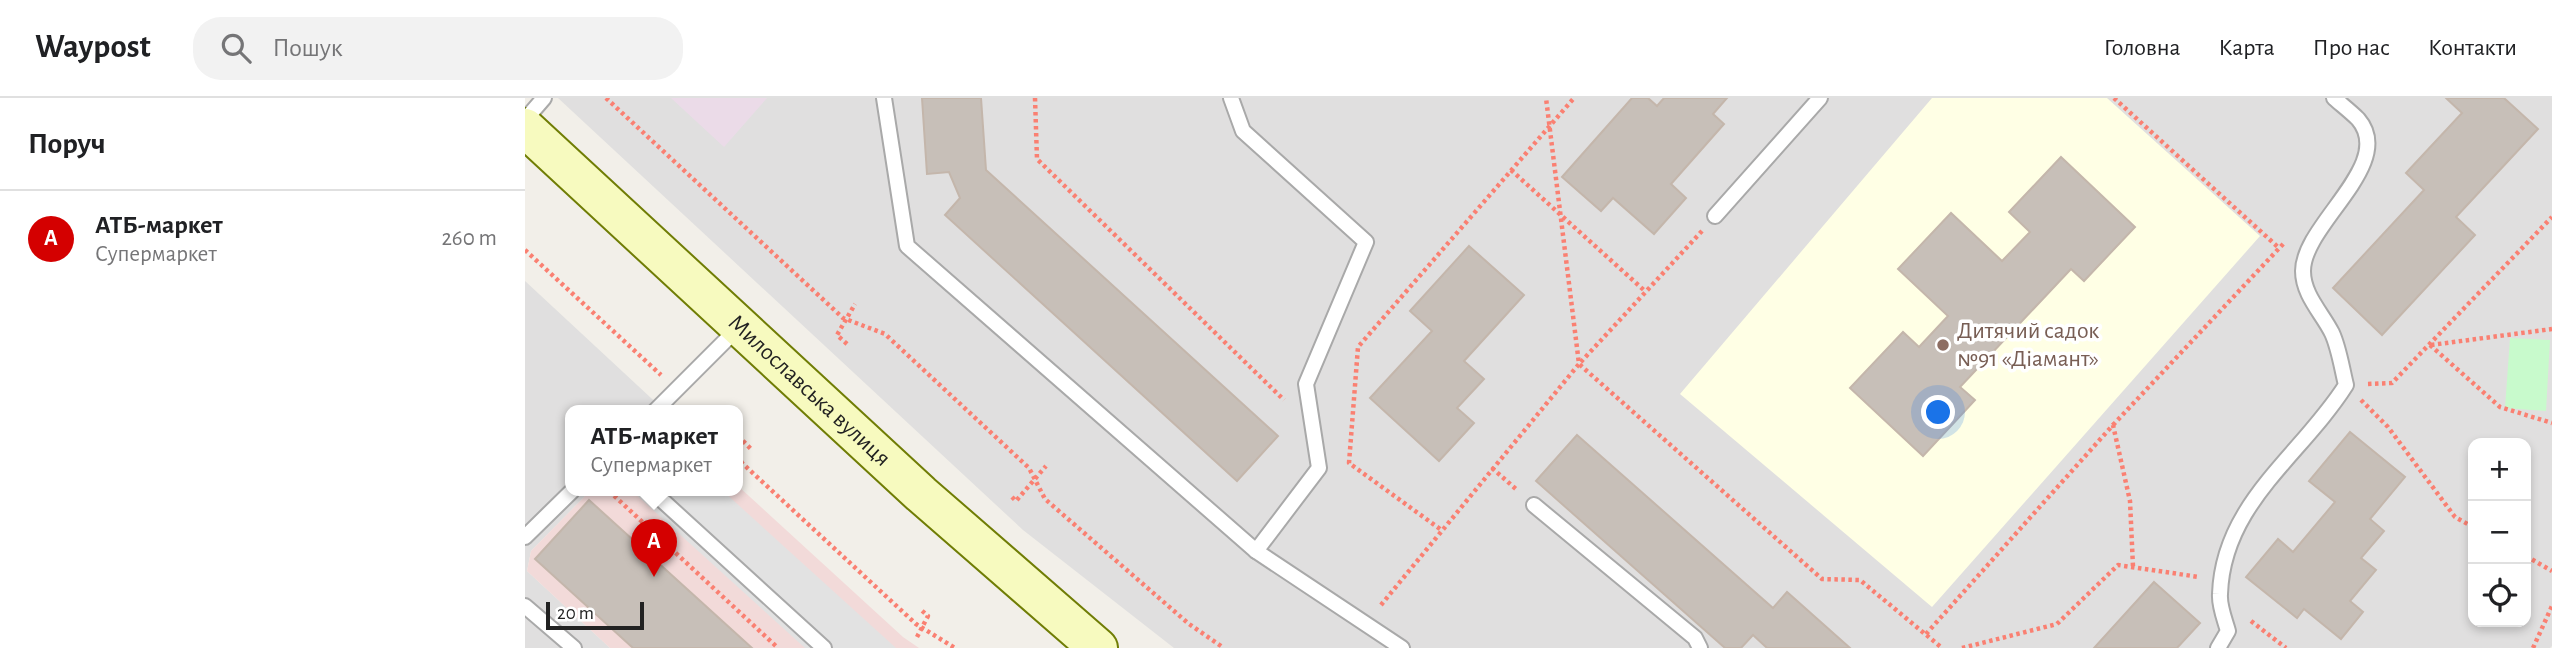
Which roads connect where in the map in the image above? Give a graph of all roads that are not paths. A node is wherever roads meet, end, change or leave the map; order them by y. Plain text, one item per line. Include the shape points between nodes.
1 (544, 98) edge
2 (884, 98) edge
3 (1231, 98) edge
4 (1820, 98) edge
5 (2334, 98) edge
6 (525, 120) edge
7 (525, 128) edge
8 (1716, 216) road end
9 (740, 326) junction
10 (661, 405) edge
11 (567, 496) edge
12 (657, 496) edge
13 (1534, 505) road end
14 (525, 537) edge
15 (1256, 551) junction
16 (525, 606) edge
17 (574, 648) edge
18 (824, 648) edge
19 (1098, 648) edge
20 (1402, 648) edge
21 (1700, 648) edge
22 (2218, 648) edge

1 - 6 lane
2 - 15 lane via 907,246
3 - 15 lane via 1243,131 1366,243 1306,384 1319,467
4 - 8 lane
5 - 22 lane via 2360,121 2366,163 2307,248 2302,274 2310,299 2333,334 2346,385 2325,419 2246,507 2226,554 2219,596 2228,631
7 - 9 main road, Милославська вулиця
9 - 10 lane
9 - 19 main road, Милославська вулиця via 970,538
11 - 14 lane
12 - 18 lane
13 - 21 lane via 1695,638
15 - 20 lane
16 - 17 lane

